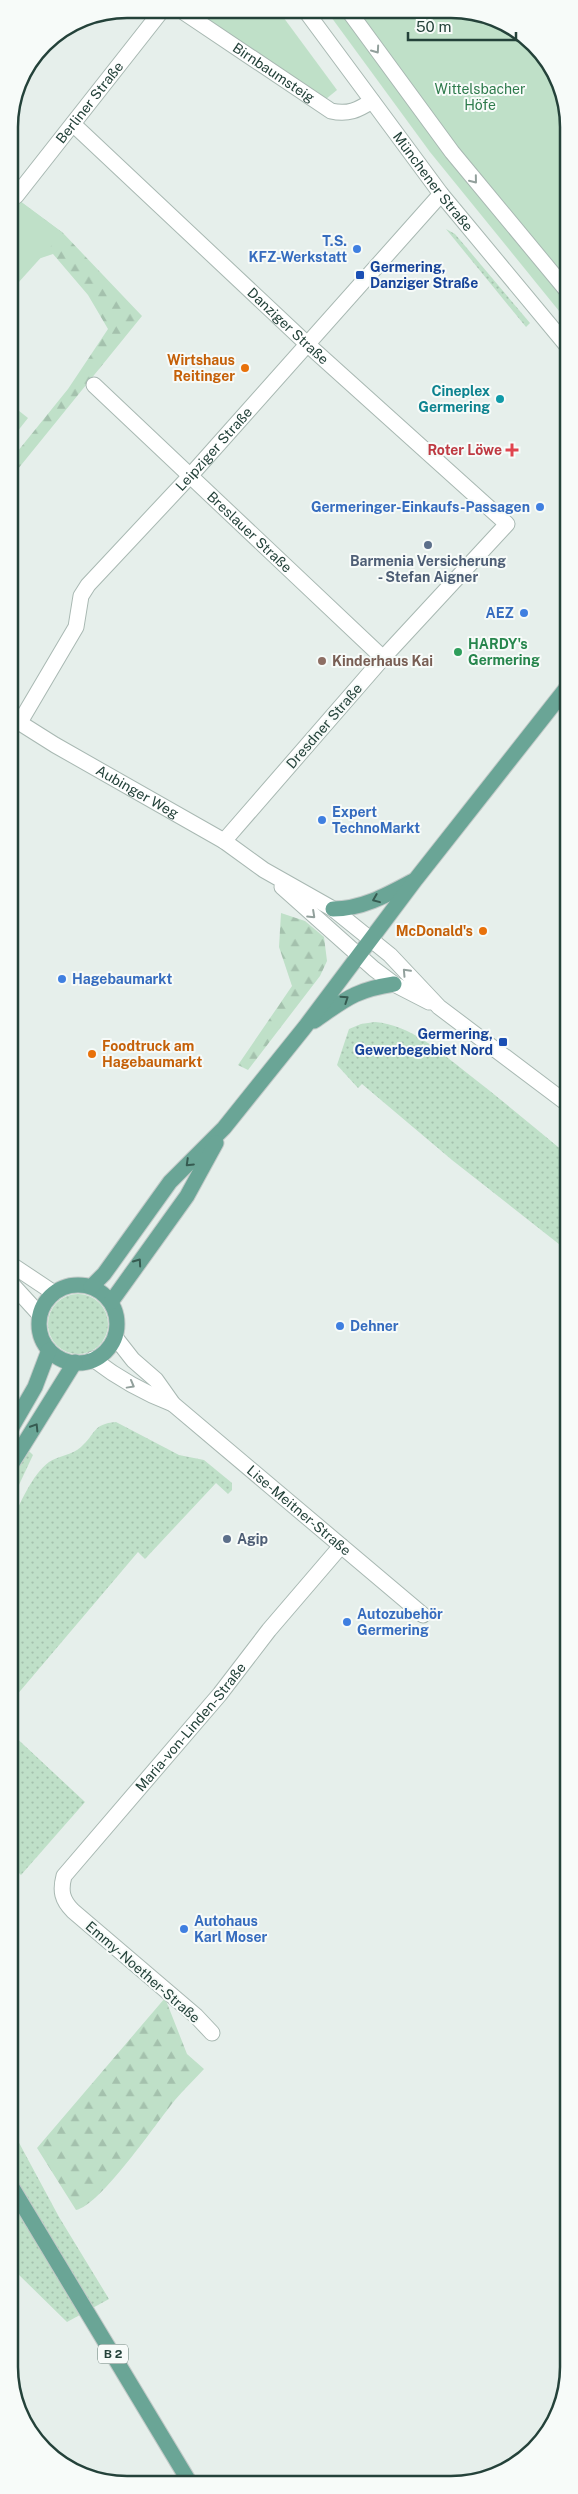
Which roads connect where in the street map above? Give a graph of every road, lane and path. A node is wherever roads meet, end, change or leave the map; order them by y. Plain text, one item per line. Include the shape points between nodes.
1 (156, 18) edge
2 (192, 18) edge
3 (312, 18) edge
4 (354, 18) edge
5 (372, 101) junction
6 (73, 124) junction
7 (18, 193) edge
8 (441, 194) junction
9 (560, 282) edge
10 (560, 337) edge
11 (306, 344) junction
12 (94, 385) dead end
13 (190, 476) junction
14 (507, 524) joint
15 (383, 658) junction
16 (560, 696) edge
17 (18, 714) edge
18 (18, 721) edge
19 (224, 841) junction
20 (264, 870) junction
21 (416, 879) junction
22 (332, 909) junction
23 (371, 939) junction
24 (358, 955) junction
25 (394, 984) junction
26 (439, 1007) junction
27 (305, 1027) junction
28 (560, 1098) edge
29 (224, 1128) junction
30 (18, 1269) edge
31 (91, 1287) junction
32 (18, 1292) edge
33 (54, 1293) junction
34 (111, 1302) junction
35 (40, 1315) junction
36 (115, 1337) junction
37 (49, 1350) junction
38 (93, 1359) junction
39 (75, 1362) junction
40 (173, 1404) junction
41 (18, 1418) edge
42 (18, 1455) edge
43 (341, 1546) junction
44 (423, 1615) dead end
45 (73, 1911) joint
46 (212, 2033) dead end
47 (18, 2197) edge
48 (186, 2477) edge

1 - 6 street, Berliner Straße
2 - 5 street, Birnbaumsteig via 331,111 343,114
3 - 5 street, Münchener Straße
4 -> 9 street via 452,152
5 - 8 street, Münchener Straße
6 - 7 street, Berliner Straße
6 - 11 street, Danziger Straße
8 - 10 street, Münchener Straße
8 - 11 street, Leipziger Straße
11 - 13 street, Leipziger Straße
11 - 14 street, Danziger Straße
12 - 13 street, Breslauer Straße
13 - 15 street, Breslauer Straße
13 - 17 street, Leipziger Straße via 84,590 76,627
14 - 15 street, Dresdner Straße
15 - 19 street, Dresdner Straße
16 - 21 main road
18 - 19 street, Aubinger Weg
19 - 20 street, Aubinger Weg
20 - 22 street, Aubinger Weg
20 -> 24 street, Aubinger Weg
21 -> 22 main road via 360,906
21 - 23 main road
22 - 23 street, Aubinger Weg
23 - 24 main road
26 -> 23 street, Aubinger Weg via 390,954
24 - 25 street, Aubinger Weg
24 - 27 main road
25 - 26 street, Aubinger Weg
27 -> 25 main road via 352,994
26 - 28 street
27 - 29 main road
29 -> 31 main road via 170,1182 104,1274
34 -> 29 main road via 187,1196
30 - 33 street
31 - 33 main road via 70,1286
31 - 34 main road
32 - 35 street
33 - 35 main road via 44,1304
34 - 36 main road via 117,1324
35 - 37 main road via 43,1341
36 - 38 main road via 105,1352
36 - 40 street, Lise-Meitner-Straße via 133,1360 156,1380
37 - 39 main road via 60,1358
37 - 41 main road via 35,1387
38 - 39 main road
38 -> 40 street, Lise-Meitner-Straße via 124,1382
42 -> 39 main road
40 - 43 street, Lise-Meitner-Straße
43 - 44 street, Lise-Meitner-Straße
43 - 45 street, Maria-von-Linden-Straße via 64,1876 62,1892 65,1903
45 - 46 street, Emmy-Noether-Straße
47 - 48 main road, B 2

